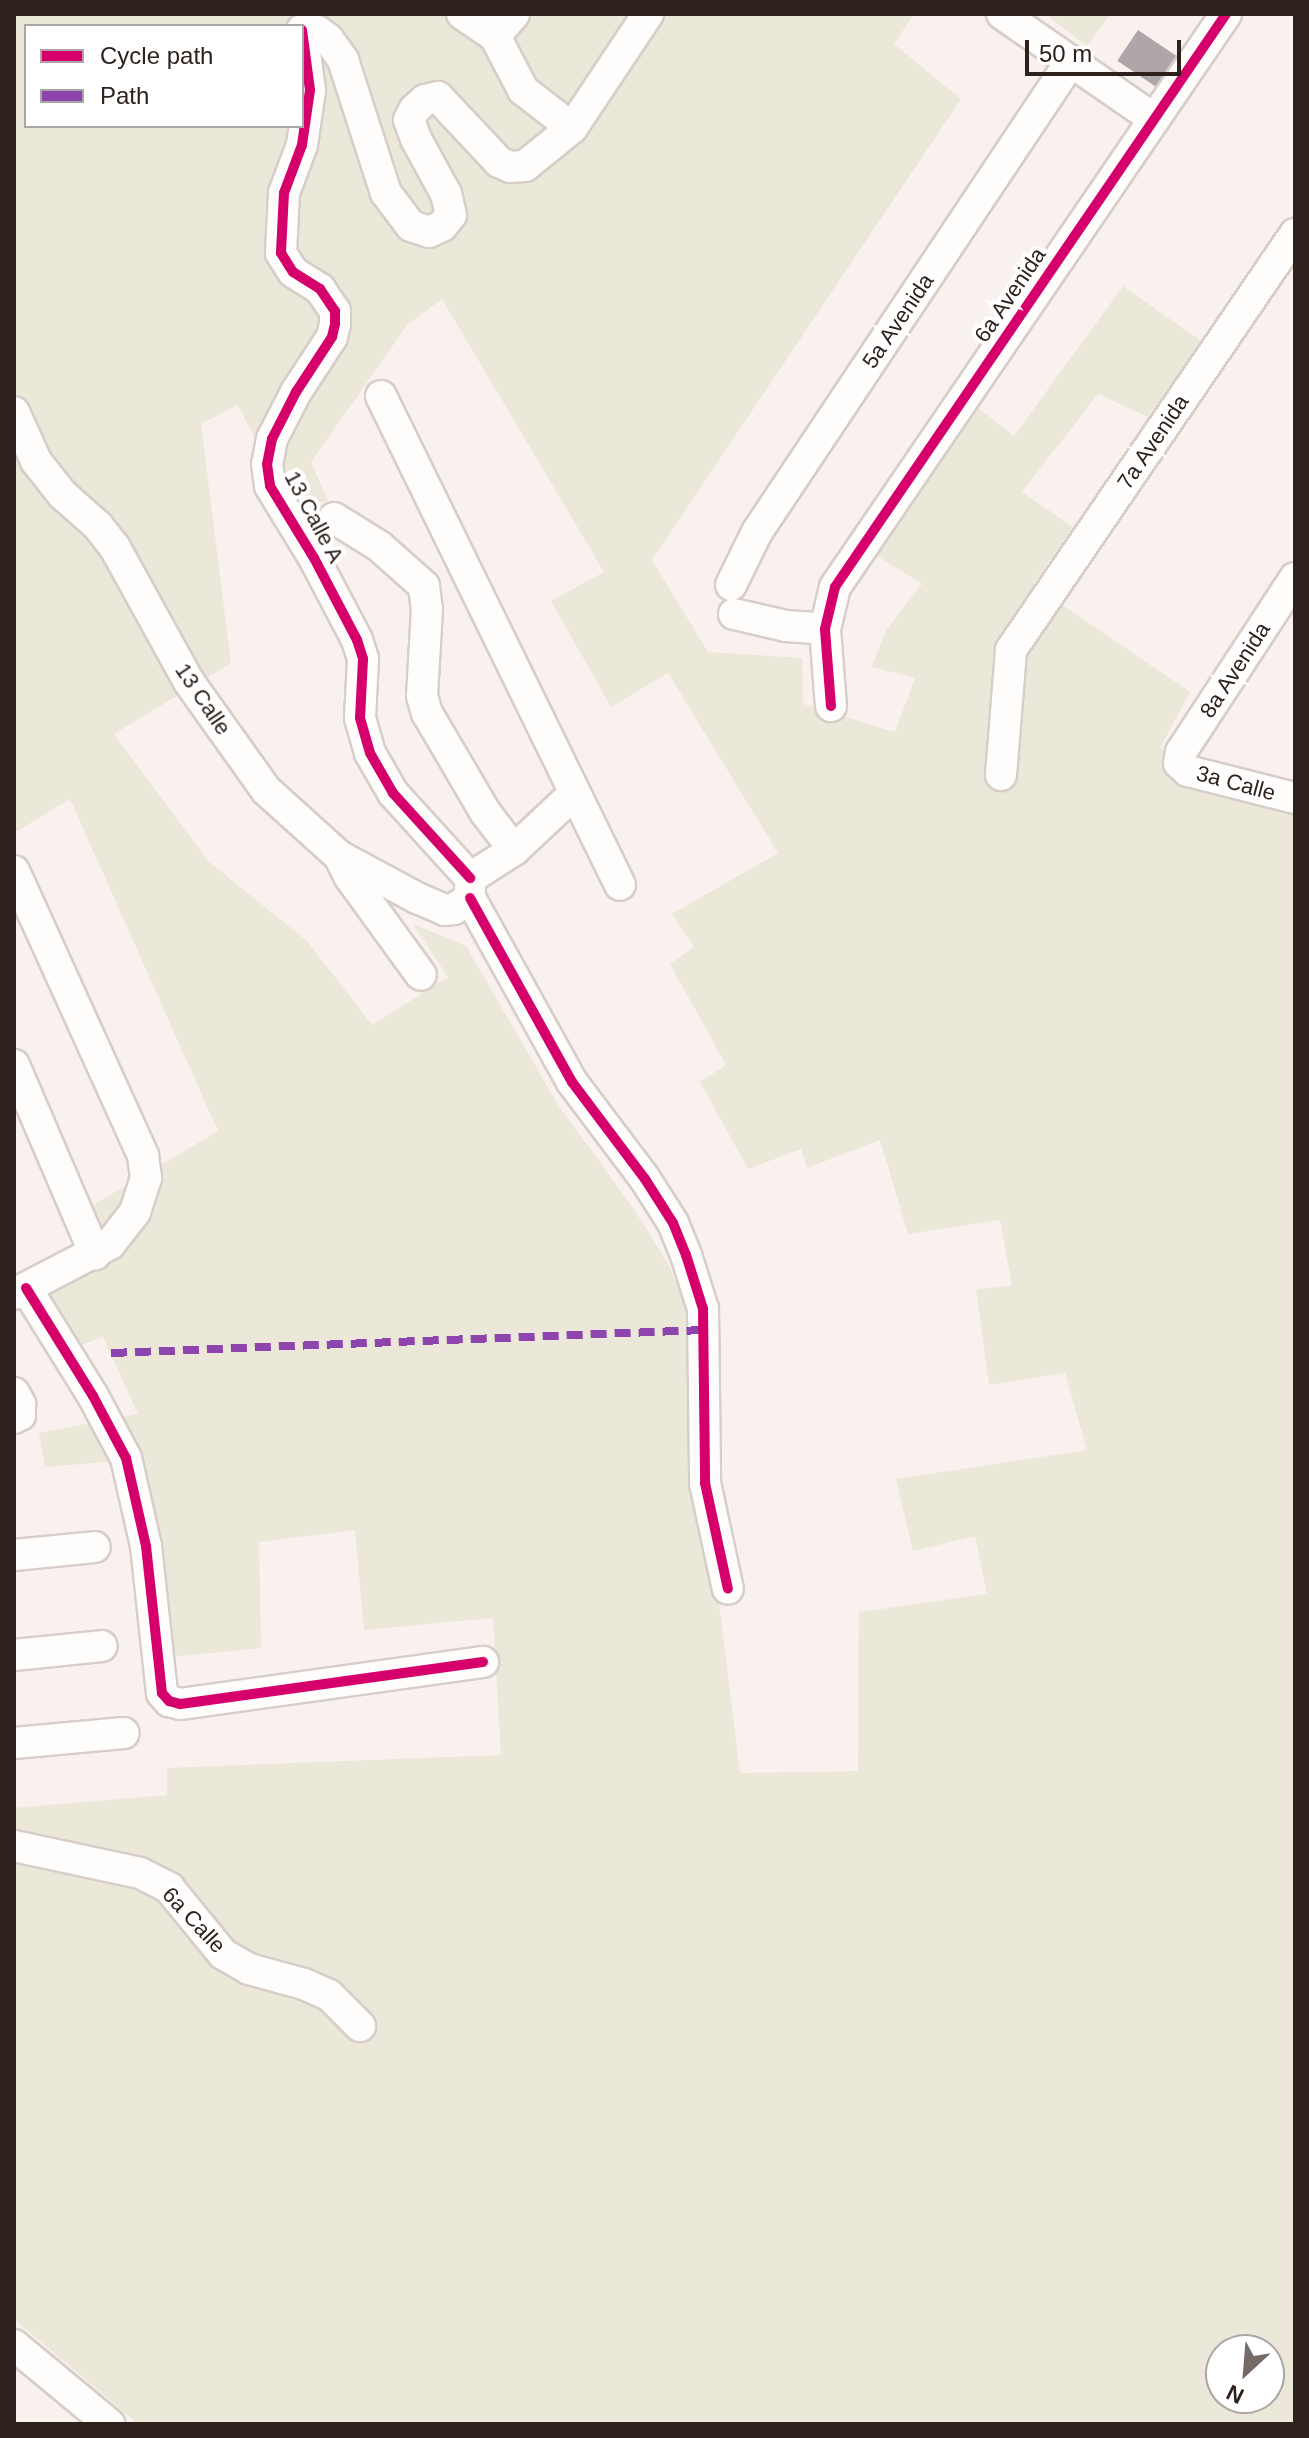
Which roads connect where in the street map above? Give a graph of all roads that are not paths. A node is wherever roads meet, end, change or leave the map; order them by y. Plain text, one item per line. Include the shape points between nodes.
1 (462, 14) edge
2 (648, 14) edge
3 (1002, 14) edge
4 (1226, 14) edge
5 (505, 25) edge
6 (304, 29) edge
7 (304, 49) edge
8 (1071, 61) junction
9 (1154, 119) junction
10 (572, 128) junction
11 (1295, 234) edge
12 (381, 396) dead end
13 (14, 412) edge
14 (334, 518) dead end
15 (1295, 578) edge
16 (827, 627) junction
17 (831, 706) dead end
18 (1179, 763) joint
19 (1001, 775) dead end
20 (575, 793) junction
21 (1295, 798) edge
22 (514, 850) junction
23 (339, 856) junction
24 (14, 871) edge
25 (620, 885) dead end
26 (467, 893) junction
27 (421, 975) dead end
28 (14, 1065) edge
29 (95, 1254) junction
30 (20, 1291) edge
31 (14, 1393) edge
32 (14, 1418) edge
33 (95, 1547) dead end
34 (14, 1555) edge
35 (728, 1589) dead end
36 (102, 1646) dead end
37 (14, 1655) edge
38 (483, 1662) dead end
39 (124, 1733) dead end
40 (14, 1743) edge
41 (14, 1846) edge
42 (360, 2026) dead end
43 (14, 2345) edge
44 (109, 2424) edge

1 - 5 street
2 - 10 street
3 - 8 street
4 - 9 street, 6a Avenida
5 - 10 street via 523,90
6 - 10 street via 328,39 343,60 386,193 411,226 429,232 451,215 409,120 425,100 438,97 499,162 510,167 525,166
7 - 26 street, 13 Calle A via 310,90 302,145 284,193 281,253 293,272 320,289 335,311 335,324 272,439 270,486 357,640 363,659 360,718 370,753
8 - 9 street
8 - 16 street, 5a Avenida via 757,532 732,600 786,626
9 - 16 street, 6a Avenida via 835,587
11 - 19 street, 7a Avenida via 1011,650
12 - 20 street
13 - 23 street, 13 Calle via 36,461 115,548 189,682 266,790
14 - 22 street via 379,546 424,586 422,696 427,713 485,812
15 - 18 street, 8a Avenida via 1181,752
16 - 17 street
18 - 21 street, 3a Calle via 1188,771
20 - 22 street
20 - 25 street
22 - 26 street
23 - 26 street, 13 Calle via 445,910
23 - 27 street
24 - 29 street via 143,1156 146,1178 135,1212
26 - 35 street via 572,1082 645,1179 686,1255 703,1309 705,1483
28 - 29 street
29 - 30 street
30 - 38 street via 93,1396 126,1458 146,1546 162,1693 169,1701 180,1704
31 - 32 street via 20,1404 20,1415
33 - 34 street
36 - 37 street
39 - 40 street
41 - 42 street, 6a Calle via 140,1873 169,1888 223,1954 249,1969 329,1995
43 - 44 street

